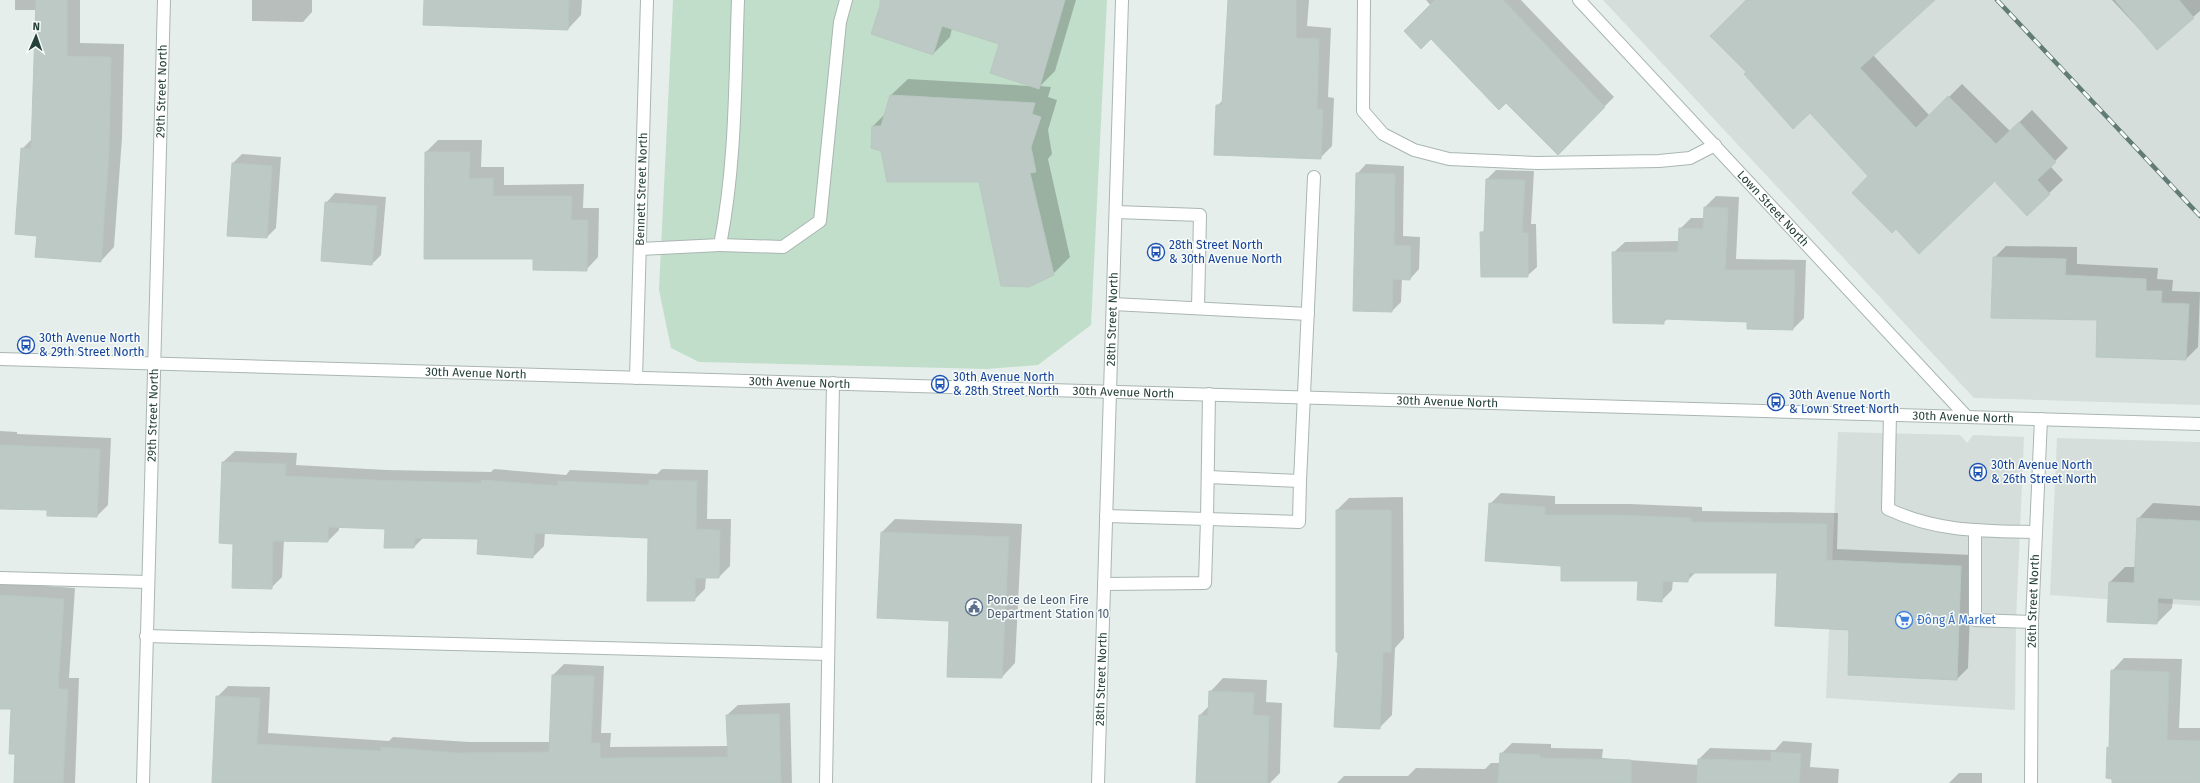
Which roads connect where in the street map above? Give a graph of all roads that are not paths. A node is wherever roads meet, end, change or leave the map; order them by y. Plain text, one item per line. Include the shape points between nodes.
1 (164, 0) edge
2 (647, 0) edge
3 (738, 0) edge
4 (846, 0) edge
5 (1122, 0) edge
6 (1364, 0) edge
7 (1579, 0) edge
8 (1715, 145) junction
9 (1314, 177) dead end
10 (1116, 212) junction
11 (720, 245) junction
12 (640, 249) junction
13 (1113, 304) junction
14 (1198, 308) junction
15 (1308, 314) junction
16 (0, 359) edge
17 (153, 363) junction
18 (636, 378) junction
19 (833, 383) junction
20 (1110, 392) junction
21 (1209, 394) junction
22 (1305, 397) junction
23 (1890, 414) junction
24 (1967, 417) junction
25 (2041, 419) junction
26 (2200, 424) edge
27 (1208, 477) junction
28 (1300, 481) junction
29 (1106, 516) junction
30 (1207, 519) junction
31 (1975, 531) junction
32 (2036, 532) junction
33 (0, 578) edge
34 (148, 582) junction
35 (1104, 584) junction
36 (2032, 622) junction
37 (146, 636) junction
38 (828, 654) junction
39 (143, 783) edge
40 (826, 783) edge
41 (1098, 783) edge
42 (2031, 783) edge

1 - 17 street, 29th Street North
2 - 12 street, Bennett Street North
3 - 11 street via 733,136 727,209
4 - 11 street via 840,22 820,220 783,247
5 - 10 street, 28th Street North
6 - 8 street via 1363,112 1383,134 1414,150 1449,159 1602,163 1690,158
7 - 8 street, Lown Street North
8 - 24 street, Lown Street North
9 - 15 street
10 - 13 street, 28th Street North
10 - 14 street via 1200,215
11 - 12 street
12 - 18 street, Bennett Street North
13 - 14 street
13 - 20 street, 28th Street North
14 - 15 street
15 - 22 street
16 - 17 street, 30th Avenue North
17 - 18 street, 30th Avenue North
17 - 34 street, 29th Street North
18 - 19 street, 30th Avenue North
19 - 20 street, 30th Avenue North
19 - 38 street
20 - 21 street, 30th Avenue North
20 - 29 street, 28th Street North
21 - 22 street, 30th Avenue North
21 - 27 street
22 - 23 street, 30th Avenue North
22 - 28 street
23 - 24 street, 30th Avenue North
23 - 31 street via 1888,509 1916,521 1951,529
24 - 25 street, 30th Avenue North
25 - 26 street, 30th Avenue North
25 - 32 street, 26th Street North
27 - 28 street
27 - 30 street
28 - 30 street via 1299,522
29 - 30 street
29 - 35 street, 28th Street North
30 - 35 street via 1205,583
31 - 32 street
31 - 36 street via 1975,620
32 - 36 street, 26th Street North
33 - 34 street
34 - 37 street, 29th Street North
35 - 41 street, 28th Street North
36 - 42 street, 26th Street North
37 - 38 street
37 - 39 street, 29th Street North
38 - 40 street

